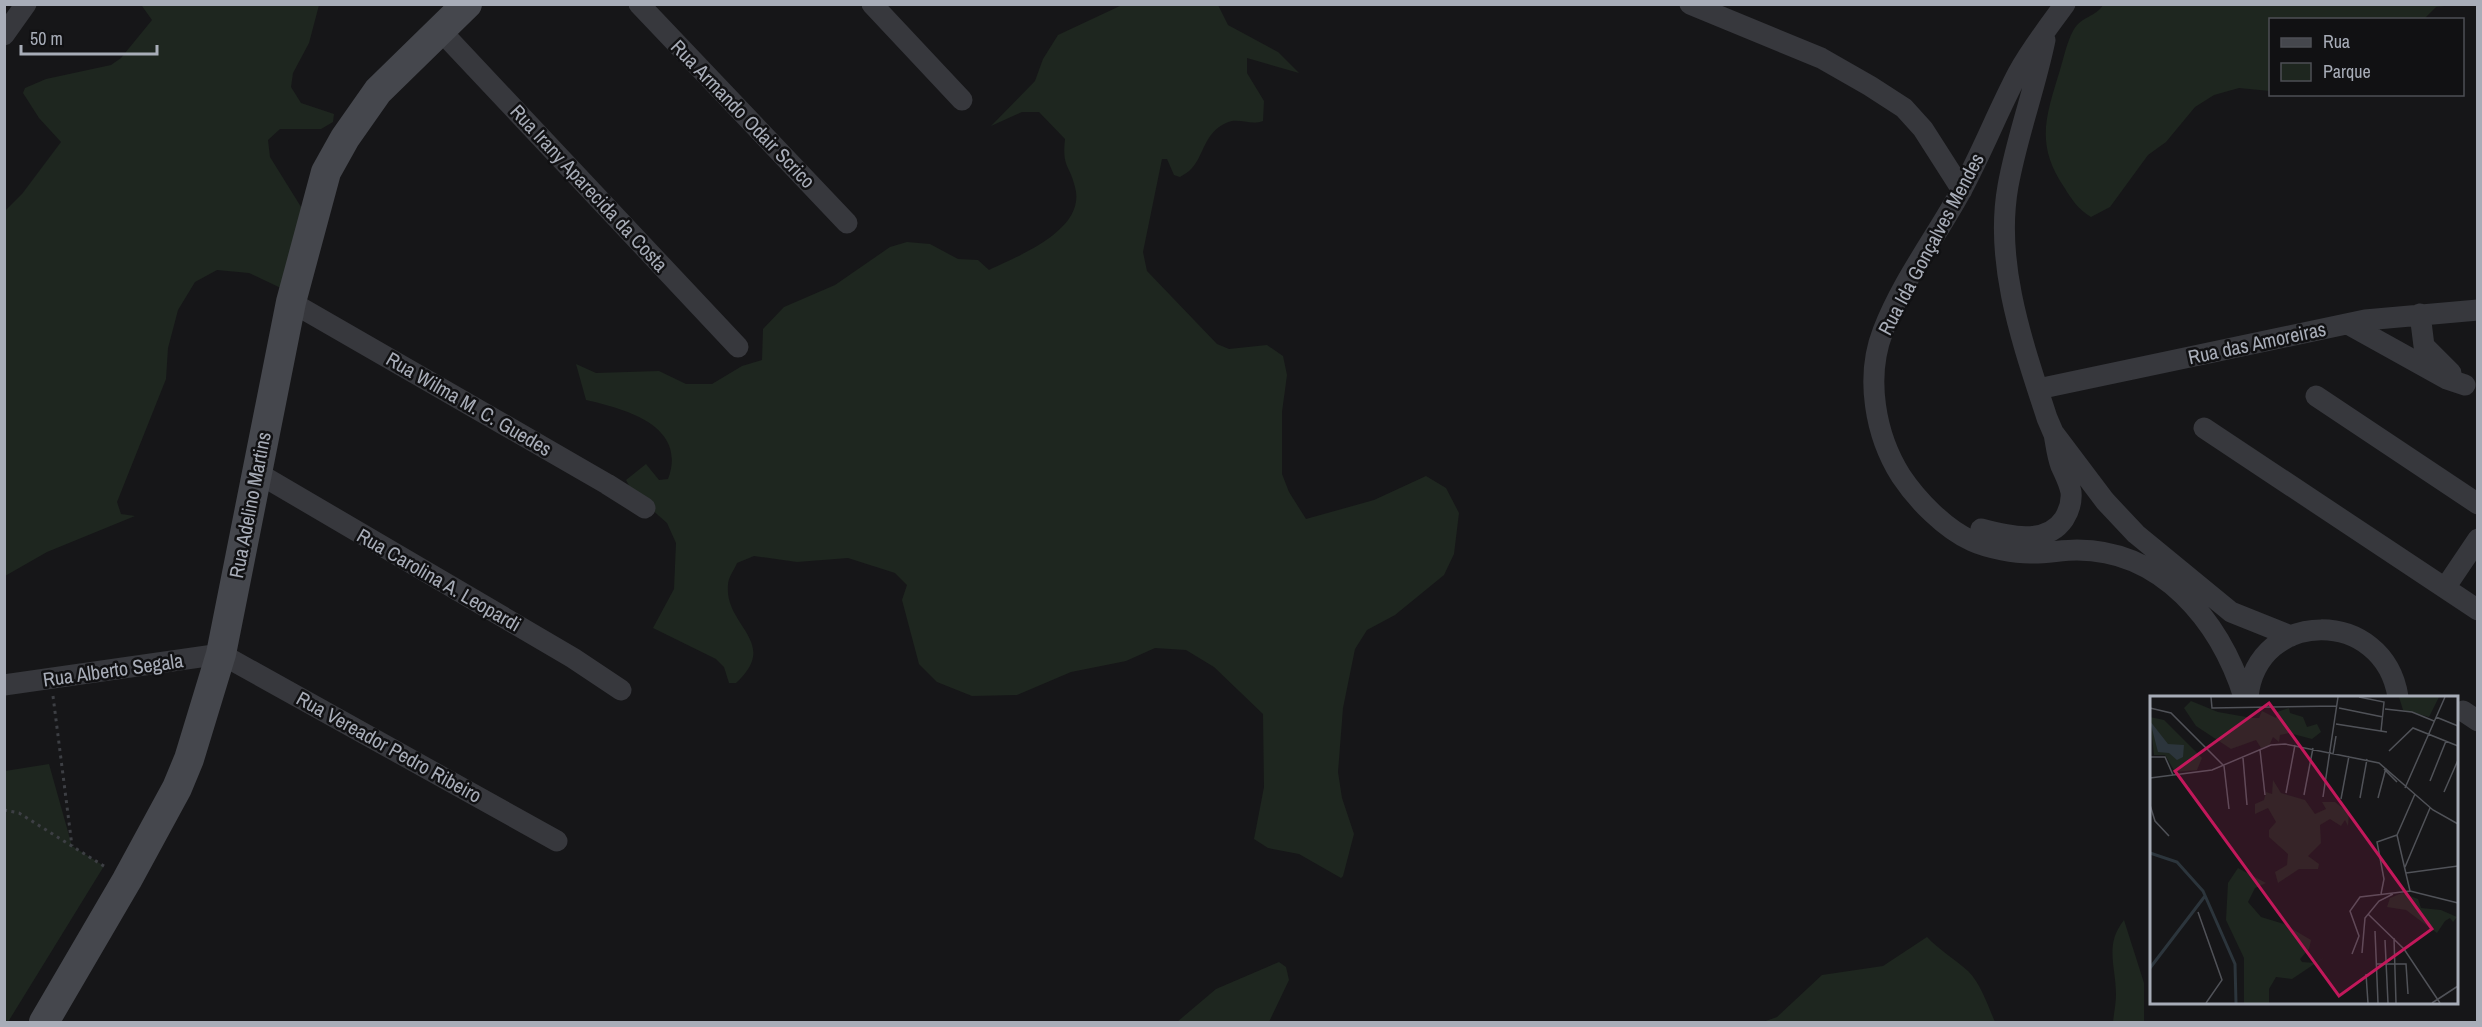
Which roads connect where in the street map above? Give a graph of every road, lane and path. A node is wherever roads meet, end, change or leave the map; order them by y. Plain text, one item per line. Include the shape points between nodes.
1 (26, 4) edge
2 (467, 4) edge
3 (639, 4) edge
4 (872, 4) edge
5 (1690, 4) edge
6 (2065, 4) edge
7 (2048, 28) junction
8 (440, 30) junction
9 (4, 35) edge
10 (962, 100) dead end
11 (1962, 190) junction
12 (847, 223) dead end
13 (291, 302) junction
14 (2478, 310) edge
15 (2420, 314) junction
16 (2348, 324) junction
17 (738, 347) dead end
18 (2038, 389) junction
19 (2471, 389) edge
20 (2316, 396) dead end
21 (2204, 428) dead end
22 (2053, 432) junction
23 (256, 472) junction
24 (2478, 504) edge
25 (645, 508) dead end
26 (1948, 525) junction
27 (2478, 539) edge
28 (2445, 588) junction
29 (2478, 610) edge
30 (2291, 636) junction
31 (221, 654) junction
32 (51, 678) junction
33 (4, 685) edge
34 (621, 690) dead end
35 (2246, 696) edge
36 (2246, 696) edge
37 (2398, 696) edge
38 (4, 810) edge
39 (557, 841) dead end
40 (72, 846) junction
41 (127, 880) junction
42 (44, 1023) edge

1 - 9 street
2 - 8 street, Rua Adelino Martins
3 - 12 street, Rua Armando Odair Scrico
4 - 10 street
5 - 11 street via 1821,58 1904,108 1923,129
6 - 7 street, Rua Ida Gonçalves Mendes
7 - 11 street, Rua Ida Gonçalves Mendes via 2019,71
7 - 18 street, Rua Ida Gonçalves Mendes via 2019,133 2008,188 2004,240 2018,322
8 - 13 street, Rua Adelino Martins via 378,91 326,172
8 - 17 street, Rua Irany Aparecida da Costa
11 - 26 street, Rua Ida Gonçalves Mendes via 1892,311 1882,332 1875,371 1876,411 1887,450 1908,486
13 - 23 street, Rua Adelino Martins
13 - 25 street, Rua Wilma M. C. Guedes
14 - 15 street, Rua das Amoreiras
15 - 16 street, Rua das Amoreiras
15 - 19 street via 2424,346
16 - 18 street, Rua das Amoreiras
16 - 19 street
18 - 22 street, Rua Ida Gonçalves Mendes
20 - 24 street
21 - 28 street
22 - 26 street, Rua Ida Gonçalves Mendes via 2071,495 2061,523 2031,537
22 - 30 street, Rua Ida Gonçalves Mendes via 2105,501 2136,534 2231,612
23 - 31 street, Rua Adelino Martins
23 - 34 street, Rua Carolina A. Leopardi
26 - 35 street, Rua Ida Gonçalves Mendes via 1972,541 2013,552 2078,550 2121,555 2152,569 2182,594 2205,621 2221,644
27 - 28 street
28 - 29 street
30 - 36 street, Rua Ida Gonçalves Mendes via 2258,666
30 - 37 street, Rua Ida Gonçalves Mendes via 2305,631 2335,630 2363,640 2384,659
31 - 32 street, Rua Alberto Segala
31 - 39 street, Rua Vereador Pedro Ribeiro
31 - 41 street, Rua Adelino Martins via 177,788
32 - 33 street, Rua Alberto Segala
32 - 40 path
38 - 40 path via 19,813
40 - 41 path
41 - 42 street, Rua Adelino Martins

